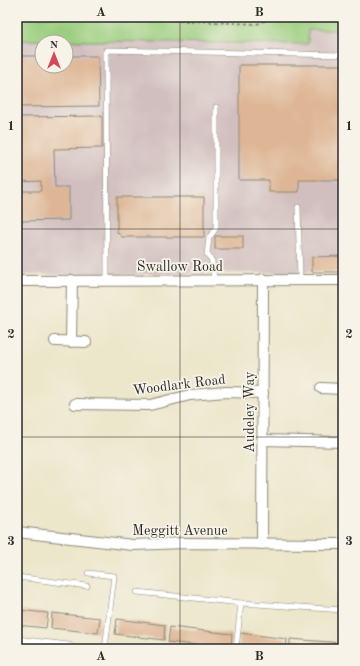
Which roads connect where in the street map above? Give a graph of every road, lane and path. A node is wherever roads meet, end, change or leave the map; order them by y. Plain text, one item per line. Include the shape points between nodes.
1 (101, 17) edge
2 (274, 17) edge
3 (343, 55) edge
4 (216, 107) dead end
5 (298, 207) dead end
6 (214, 279) junction
7 (72, 280) junction
8 (107, 280) junction
9 (263, 280) junction
10 (300, 280) junction
11 (343, 280) edge
12 (17, 281) edge
13 (55, 341) dead end
14 (71, 342) junction
15 (86, 342) dead end
16 (321, 388) dead end
17 (343, 389) edge
18 (263, 393) junction
19 (75, 404) dead end
20 (263, 440) junction
21 (343, 442) edge
22 (17, 532) edge
23 (262, 544) junction
24 (343, 544) edge
25 (88, 573) dead end
26 (17, 577) edge
27 (87, 586) dead end
28 (137, 592) dead end
29 (241, 603) junction
30 (343, 610) edge
31 (17, 643) edge
32 (68, 649) edge
33 (105, 649) edge
34 (236, 649) edge

1 - 2 path via 257,24
3 - 8 lane via 106,50
4 - 6 lane via 216,228 209,238 207,254 212,261
5 - 10 lane
6 - 8 street, Swallow Road
6 - 9 street, Swallow Road
7 - 8 street, Swallow Road
7 - 12 street, Swallow Road
7 - 14 street
9 - 10 street, Swallow Road
9 - 18 street, Audeley Way
10 - 11 street, Swallow Road
13 - 14 street
14 - 15 street
16 - 17 street
18 - 19 street, Woodlark Road via 226,392 190,395 150,405
18 - 20 street, Audeley Way
20 - 21 street
20 - 23 street, Audeley Way
22 - 23 street, Meggitt Avenue via 133,545
23 - 24 street, Meggitt Avenue
25 - 33 lane via 114,576
26 - 27 lane
28 - 29 lane
29 - 30 lane
29 - 34 lane
31 - 32 street

